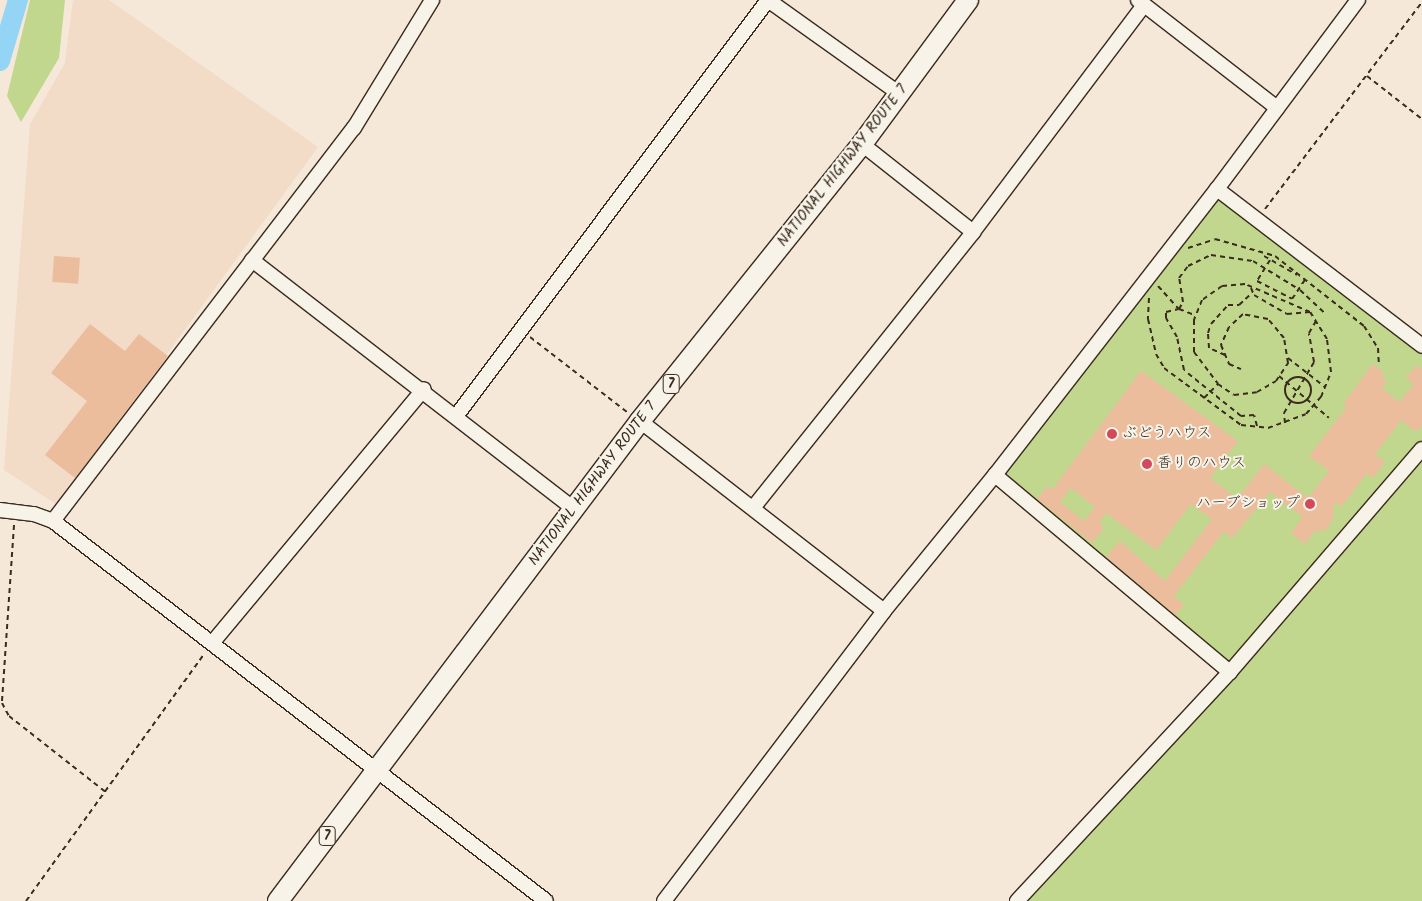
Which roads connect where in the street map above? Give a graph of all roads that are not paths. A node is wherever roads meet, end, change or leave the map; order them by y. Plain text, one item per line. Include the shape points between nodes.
1 (432, 0) edge
2 (768, 0) edge
3 (968, 0) edge
4 (1358, 0) edge
5 (1141, 3) edge
6 (900, 94) junction
7 (1278, 108) junction
8 (862, 144) junction
9 (1217, 189) junction
10 (973, 232) junction
11 (252, 260) junction
12 (1422, 346) edge
13 (424, 390) junction
14 (456, 415) junction
15 (640, 421) junction
16 (1422, 449) edge
17 (996, 475) junction
18 (753, 508) junction
19 (574, 509) junction
20 (0, 510) edge
21 (53, 521) junction
22 (884, 611) junction
23 (213, 642) junction
24 (1230, 672) junction
25 (377, 770) junction
26 (278, 901) edge
27 (546, 901) edge
28 (664, 901) edge
29 (1017, 901) edge

1 - 11 street via 354,128
2 - 6 street
2 - 14 street
3 - 6 highway, NATIONAL HIGHWAY ROUTE 7 / 7
4 - 7 street
5 - 7 street
5 - 10 street
6 - 8 highway, NATIONAL HIGHWAY ROUTE 7 / 7
7 - 9 street
8 - 10 street
8 - 15 highway, NATIONAL HIGHWAY ROUTE 7 / 7
9 - 12 street
9 - 17 street
10 - 18 street
11 - 13 street
11 - 21 street
13 - 14 street
13 - 23 street
14 - 19 street
15 - 18 street
15 - 19 highway, NATIONAL HIGHWAY ROUTE 7 / 7
16 - 24 street
17 - 22 street
17 - 24 street
18 - 22 street
19 - 25 highway, NATIONAL HIGHWAY ROUTE 7 / 7
20 - 21 street
21 - 23 street
22 - 28 street
23 - 25 street
24 - 29 street
25 - 26 highway, NATIONAL HIGHWAY ROUTE 7 / 7
25 - 27 street

